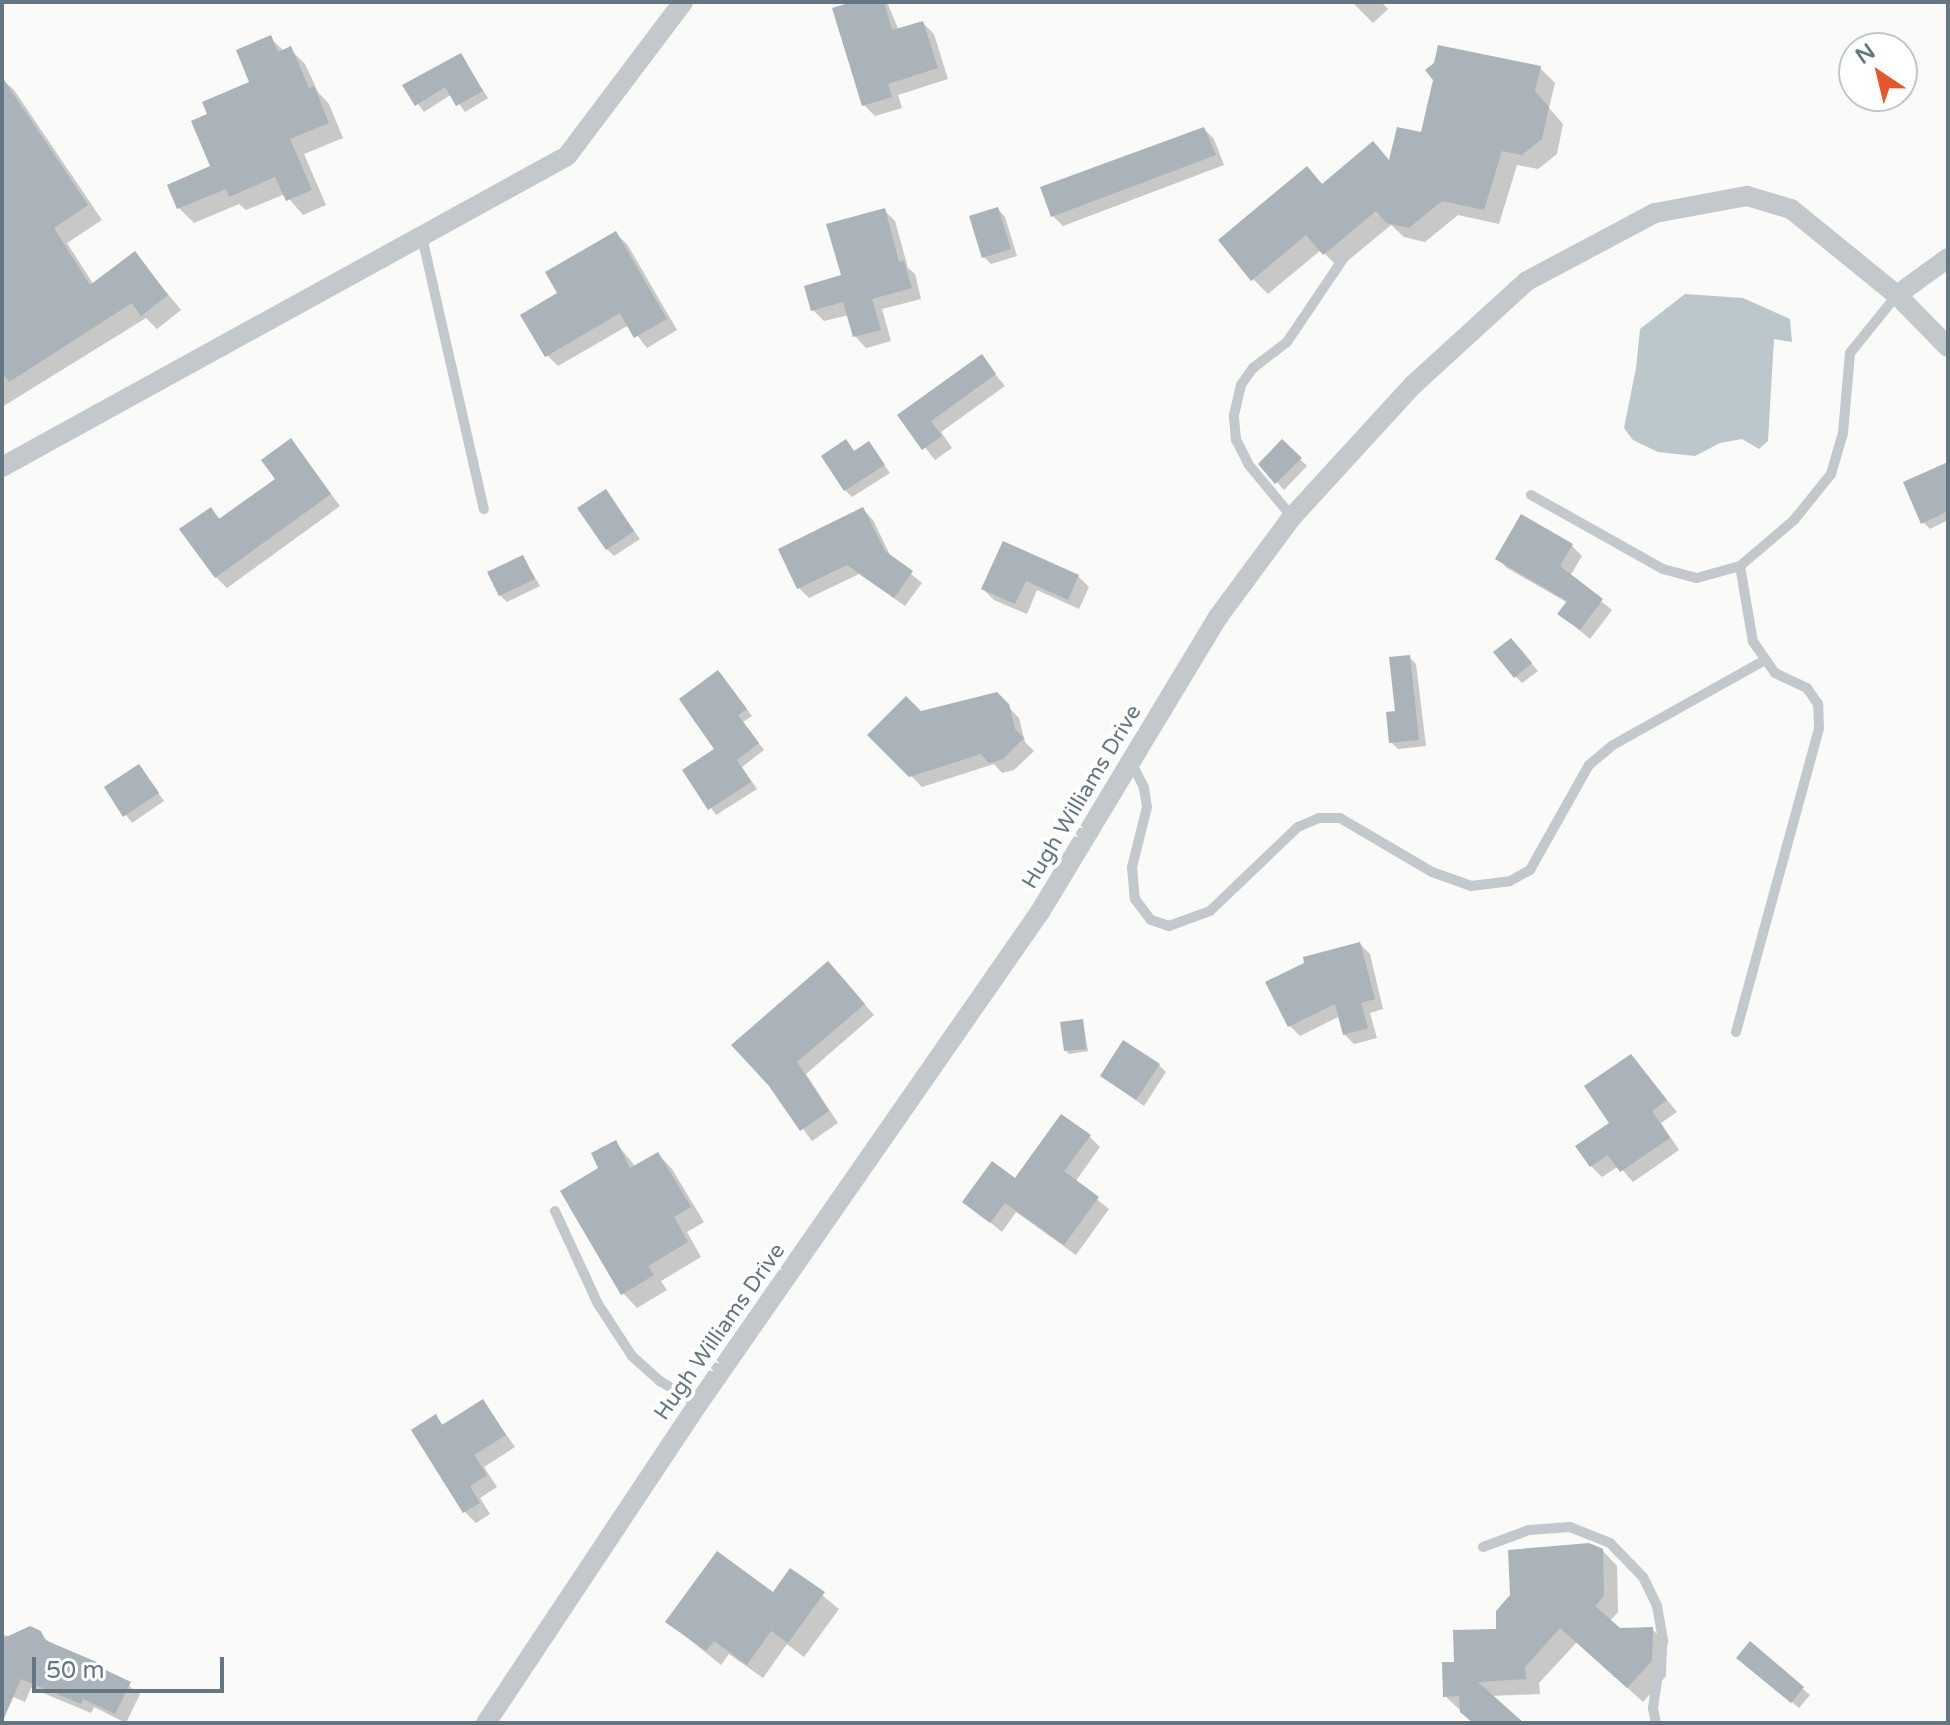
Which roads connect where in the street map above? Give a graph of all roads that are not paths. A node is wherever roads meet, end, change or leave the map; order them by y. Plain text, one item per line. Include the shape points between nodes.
1 (683, 2) edge
2 (422, 237) junction
3 (1345, 256) dead end
4 (1948, 258) edge
5 (1897, 295) junction
6 (1948, 347) edge
7 (2, 467) edge
8 (1531, 495) dead end
9 (484, 509) dead end
10 (1292, 517) junction
11 (1740, 566) junction
12 (1763, 661) junction
13 (1131, 761) junction
14 (1736, 1032) dead end
15 (555, 1211) dead end
16 (698, 1404) junction
17 (1483, 1547) dead end
18 (486, 1723) edge
19 (1656, 1723) edge

1 - 2 street via 567,156
2 - 7 street
2 - 9 lane
3 - 10 lane via 1287,342 1253,368 1241,385 1234,415 1236,440 1249,465
4 - 5 street
5 - 6 street, Hugh Williams Drive
5 - 10 street, Hugh Williams Drive via 1791,209 1747,196 1655,213 1527,281 1413,385
5 - 11 lane via 1850,353 1843,433 1831,474 1794,520
8 - 11 lane via 1663,569 1697,578
10 - 13 street, Hugh Williams Drive via 1218,617
11 - 12 lane via 1753,642
12 - 13 lane via 1613,745 1589,765 1530,870 1510,881 1471,886 1432,872 1340,818 1319,818 1298,827 1210,911 1169,926 1151,920 1135,899 1132,867 1147,807
12 - 14 lane via 1807,688 1818,704 1819,728
13 - 16 street, Hugh Williams Drive via 1040,912
15 - 16 lane via 598,1304 632,1356
16 - 18 street, Hugh Williams Drive
17 - 19 lane via 1529,1530 1570,1527 1610,1543 1643,1577 1657,1606 1663,1641 1653,1708

